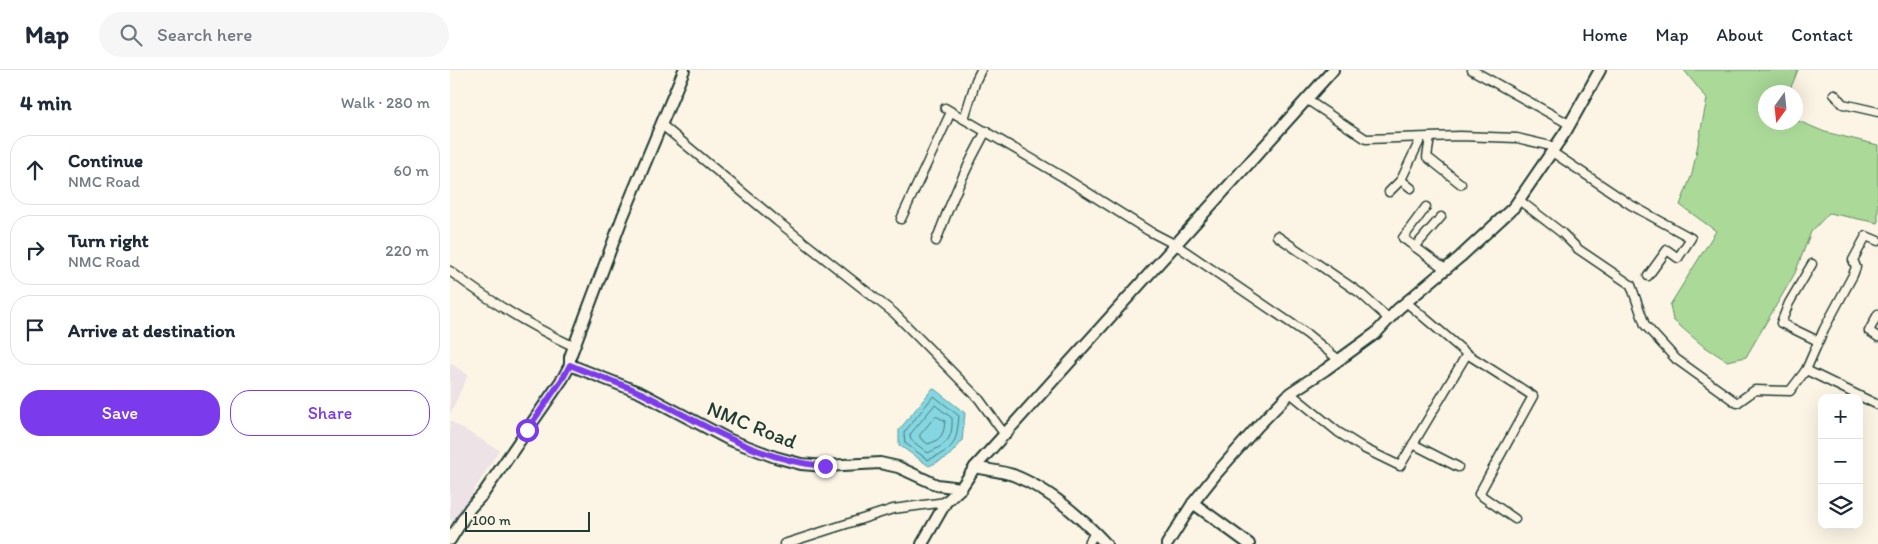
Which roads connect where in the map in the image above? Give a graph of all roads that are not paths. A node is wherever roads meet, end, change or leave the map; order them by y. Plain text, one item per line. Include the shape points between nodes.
1 (684, 70) edge
2 (982, 70) edge
3 (1333, 70) edge
4 (1472, 70) edge
5 (1600, 70) edge
6 (1834, 94) dead end
7 (1306, 99) junction
8 (1878, 112) edge
9 (964, 119) junction
10 (1569, 124) junction
11 (662, 125) junction
12 (986, 132) junction
13 (1421, 138) junction
14 (1430, 138) junction
15 (1554, 149) junction
16 (1401, 180) junction
17 (1461, 184) dead end
18 (1411, 188) dead end
19 (1389, 192) dead end
20 (1519, 200) junction
21 (1426, 207) dead end
22 (1440, 217) dead end
23 (901, 219) dead end
24 (1277, 236) dead end
25 (936, 241) dead end
26 (1878, 241) edge
27 (1176, 245) junction
28 (1415, 247) junction
29 (1812, 264) dead end
30 (1445, 269) junction
31 (450, 271) edge
32 (1648, 276) dead end
33 (1406, 302) junction
34 (1878, 314) edge
35 (1389, 319) junction
36 (1878, 337) edge
37 (1818, 341) junction
38 (575, 347) junction
39 (1467, 354) junction
40 (1338, 360) junction
41 (570, 365) junction
42 (1806, 370) junction
43 (1290, 393) junction
44 (1878, 405) edge
45 (1005, 435) junction
46 (1413, 444) junction
47 (1458, 467) dead end
48 (975, 468) junction
49 (961, 488) junction
50 (946, 502) junction
51 (1194, 503) junction
52 (1516, 519) dead end
53 (1095, 532) junction
54 (450, 540) edge
55 (784, 544) edge
56 (922, 544) edge
57 (1088, 544) edge
58 (1106, 544) edge
59 (1167, 544) edge
60 (1249, 544) edge

1 - 11 street
2 - 9 street
3 - 7 street
4 - 10 street
5 - 10 street
6 - 8 street via 1843,104
7 - 13 street via 1366,139
7 - 27 street
9 - 12 street
9 - 23 street via 948,110
10 - 15 street
11 - 38 street via 596,284
11 - 45 street via 894,313 979,399
12 - 25 street via 948,206
12 - 27 street
13 - 14 street
13 - 16 street
14 - 15 street via 1516,138
14 - 17 street via 1427,157
15 - 20 street
15 - 32 street via 1631,205 1691,238 1678,258 1667,250
16 - 18 street
16 - 19 street
20 - 30 street
20 - 42 street via 1578,249 1631,285 1645,324 1676,359 1738,403 1755,390 1790,390
21 - 28 street via 1403,238
22 - 28 street
24 - 35 street via 1360,293
26 - 37 street via 1866,236 1853,260 1856,266 1853,275
27 - 40 street via 1307,334
27 - 45 street
28 - 30 street
29 - 37 street via 1781,323
30 - 33 street
31 - 38 street via 511,314
33 - 35 street
33 - 39 street
34 - 36 street via 1869,331
35 - 40 street via 1376,333
37 - 42 street
38 - 41 street
39 - 46 street
39 - 52 street via 1533,396 1479,494
40 - 43 street
41 - 49 street, NMC Road via 641,393 730,440 775,457 825,466 880,463 898,467 937,485
41 - 54 street
42 - 44 street
43 - 46 street via 1338,432 1400,466
43 - 51 street
45 - 48 street
46 - 47 street
48 - 49 street
48 - 53 street via 1011,474 1050,494
49 - 50 street
50 - 55 street via 893,509
50 - 56 street
51 - 59 street
51 - 60 street
53 - 57 street
53 - 58 street

